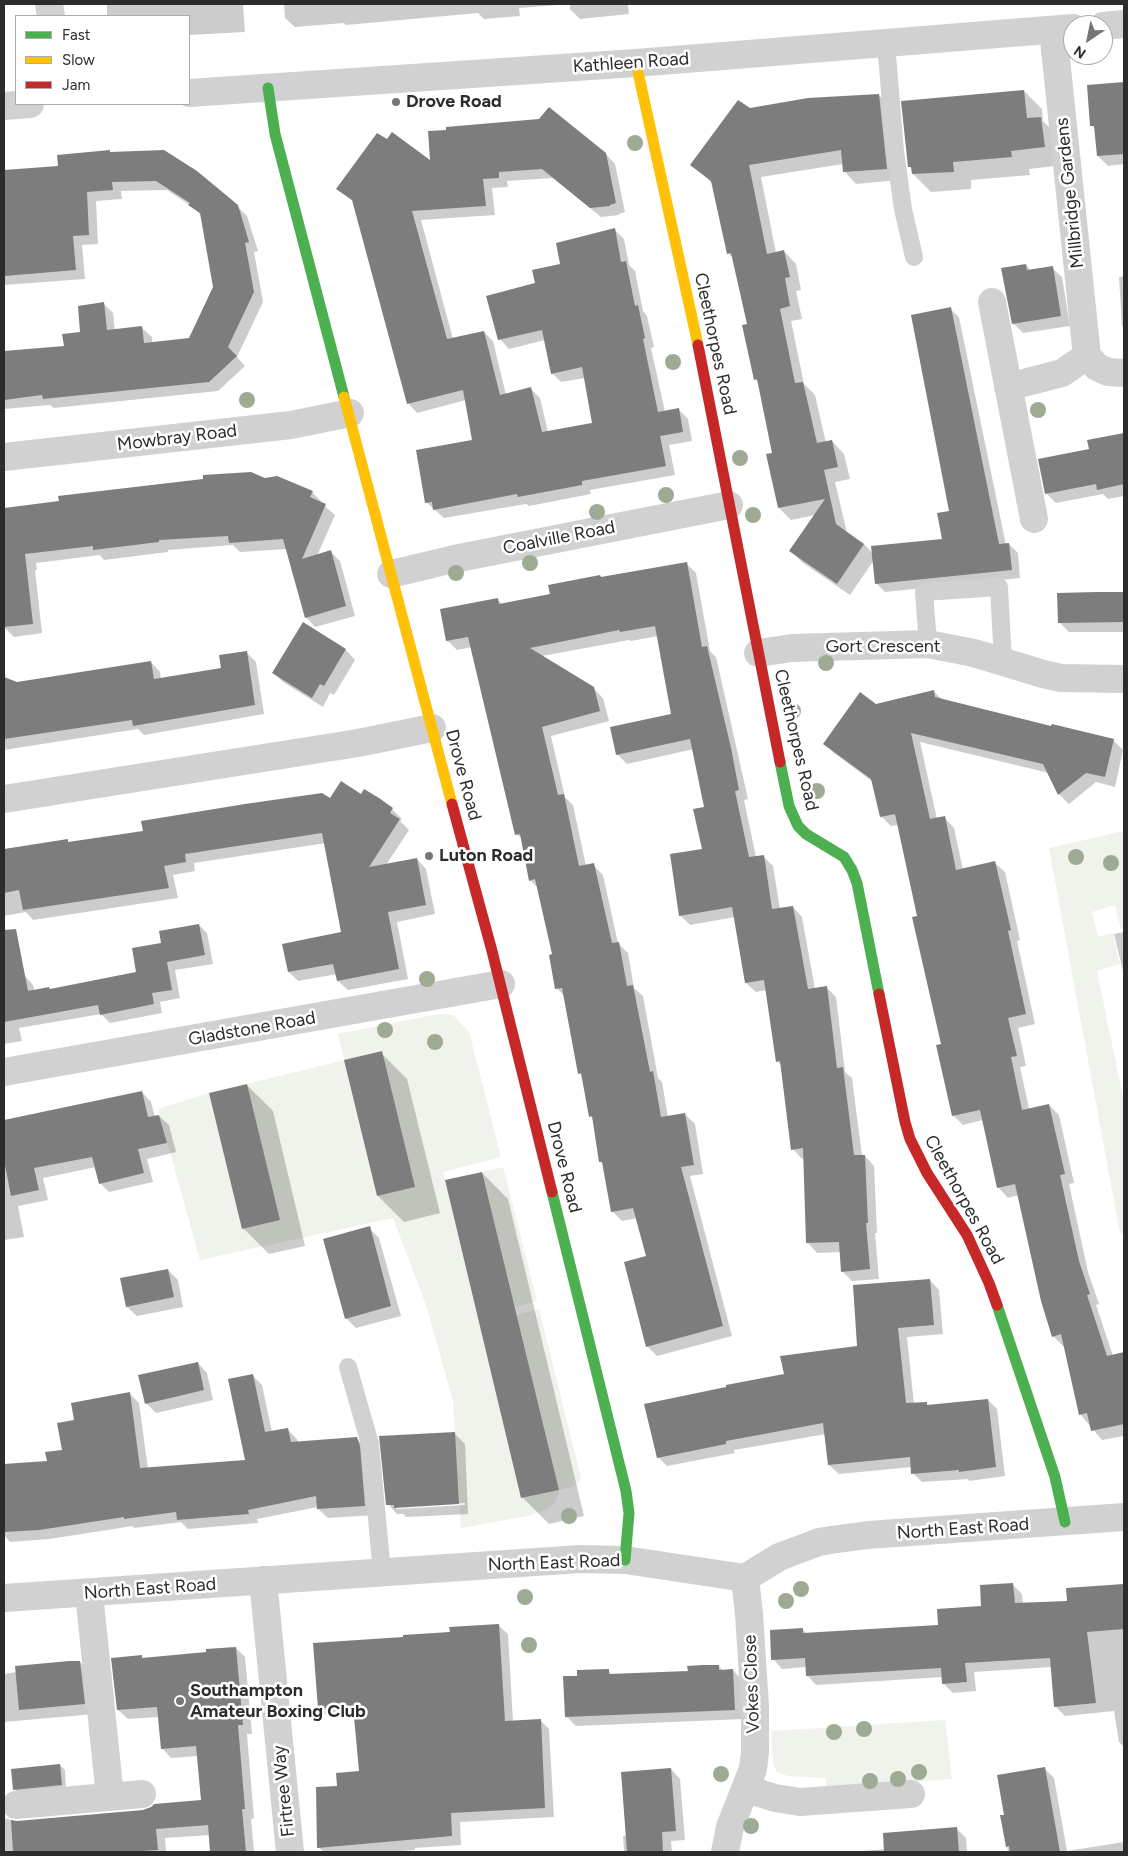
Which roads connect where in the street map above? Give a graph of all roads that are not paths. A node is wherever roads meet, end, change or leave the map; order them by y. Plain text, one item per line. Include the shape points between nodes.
1 (1063, 29) edge
2 (886, 42) junction
3 (636, 63) junction
4 (1066, 65) edge
5 (268, 88) junction
6 (190, 93) edge
7 (17, 105) edge
8 (4, 106) edge
9 (914, 257) dead end
10 (992, 302) dead end
11 (1087, 356) junction
12 (1124, 373) edge
13 (1008, 387) junction
14 (350, 413) junction
15 (4, 457) edge
16 (729, 505) junction
17 (1034, 519) dead end
18 (391, 574) junction
19 (928, 644) junction
20 (758, 653) junction
21 (1004, 662) junction
22 (1124, 679) edge
23 (432, 728) junction
24 (4, 799) edge
25 (501, 984) junction
26 (4, 1072) edge
27 (348, 1367) dead end
28 (1124, 1517) edge
29 (1065, 1522) junction
30 (625, 1560) junction
31 (382, 1572) junction
32 (745, 1578) junction
33 (263, 1580) junction
34 (89, 1593) junction
35 (4, 1598) edge
36 (746, 1789) junction
37 (142, 1794) dead end
38 (911, 1794) dead end
39 (110, 1797) junction
40 (16, 1805) dead end
41 (290, 1852) edge
42 (725, 1852) edge

1 - 2 street, Kathleen Road
2 - 3 street, Kathleen Road
2 - 9 lane via 895,151
3 - 5 street, Kathleen Road
3 - 16 street, Cleethorpes Road
4 - 11 street, Millbridge Gardens
5 - 6 street, Kathleen Road
5 - 14 street, Drove Road via 275,134
7 - 8 street
10 - 13 street
11 - 12 street via 1097,367
11 - 13 street via 1062,373
13 - 17 street
14 - 15 street, Mowbray Road via 290,425
14 - 18 street, Drove Road
16 - 18 street, Coalville Road
16 - 20 street, Cleethorpes Road
18 - 23 street, Drove Road
19 - 20 street, Gort Crescent via 792,648
19 - 21 street, Gort Crescent
19 - 21 lane via 924,592 998,586
20 - 29 street, Cleethorpes Road via 789,806 798,826 806,834 844,857 857,882 910,1139 978,1258 1054,1477
21 - 22 street, Gort Crescent via 1062,678
23 - 24 street via 358,743
23 - 25 street, Drove Road
25 - 26 street, Gladstone Road
25 - 30 street, Drove Road via 628,1502
27 - 31 lane via 370,1444
28 - 29 street, North East Road
29 - 32 street, North East Road via 830,1540 779,1557
30 - 31 street, North East Road via 580,1559
30 - 32 street, North East Road
31 - 33 street, North East Road
32 - 36 street, Vokes Close via 756,1726 753,1769
33 - 34 street, North East Road
33 - 41 street, Firtree Way
34 - 35 street, North East Road
34 - 39 street
36 - 38 street via 800,1802
36 - 42 street, Vokes Close via 730,1827
37 - 39 street
39 - 40 street

